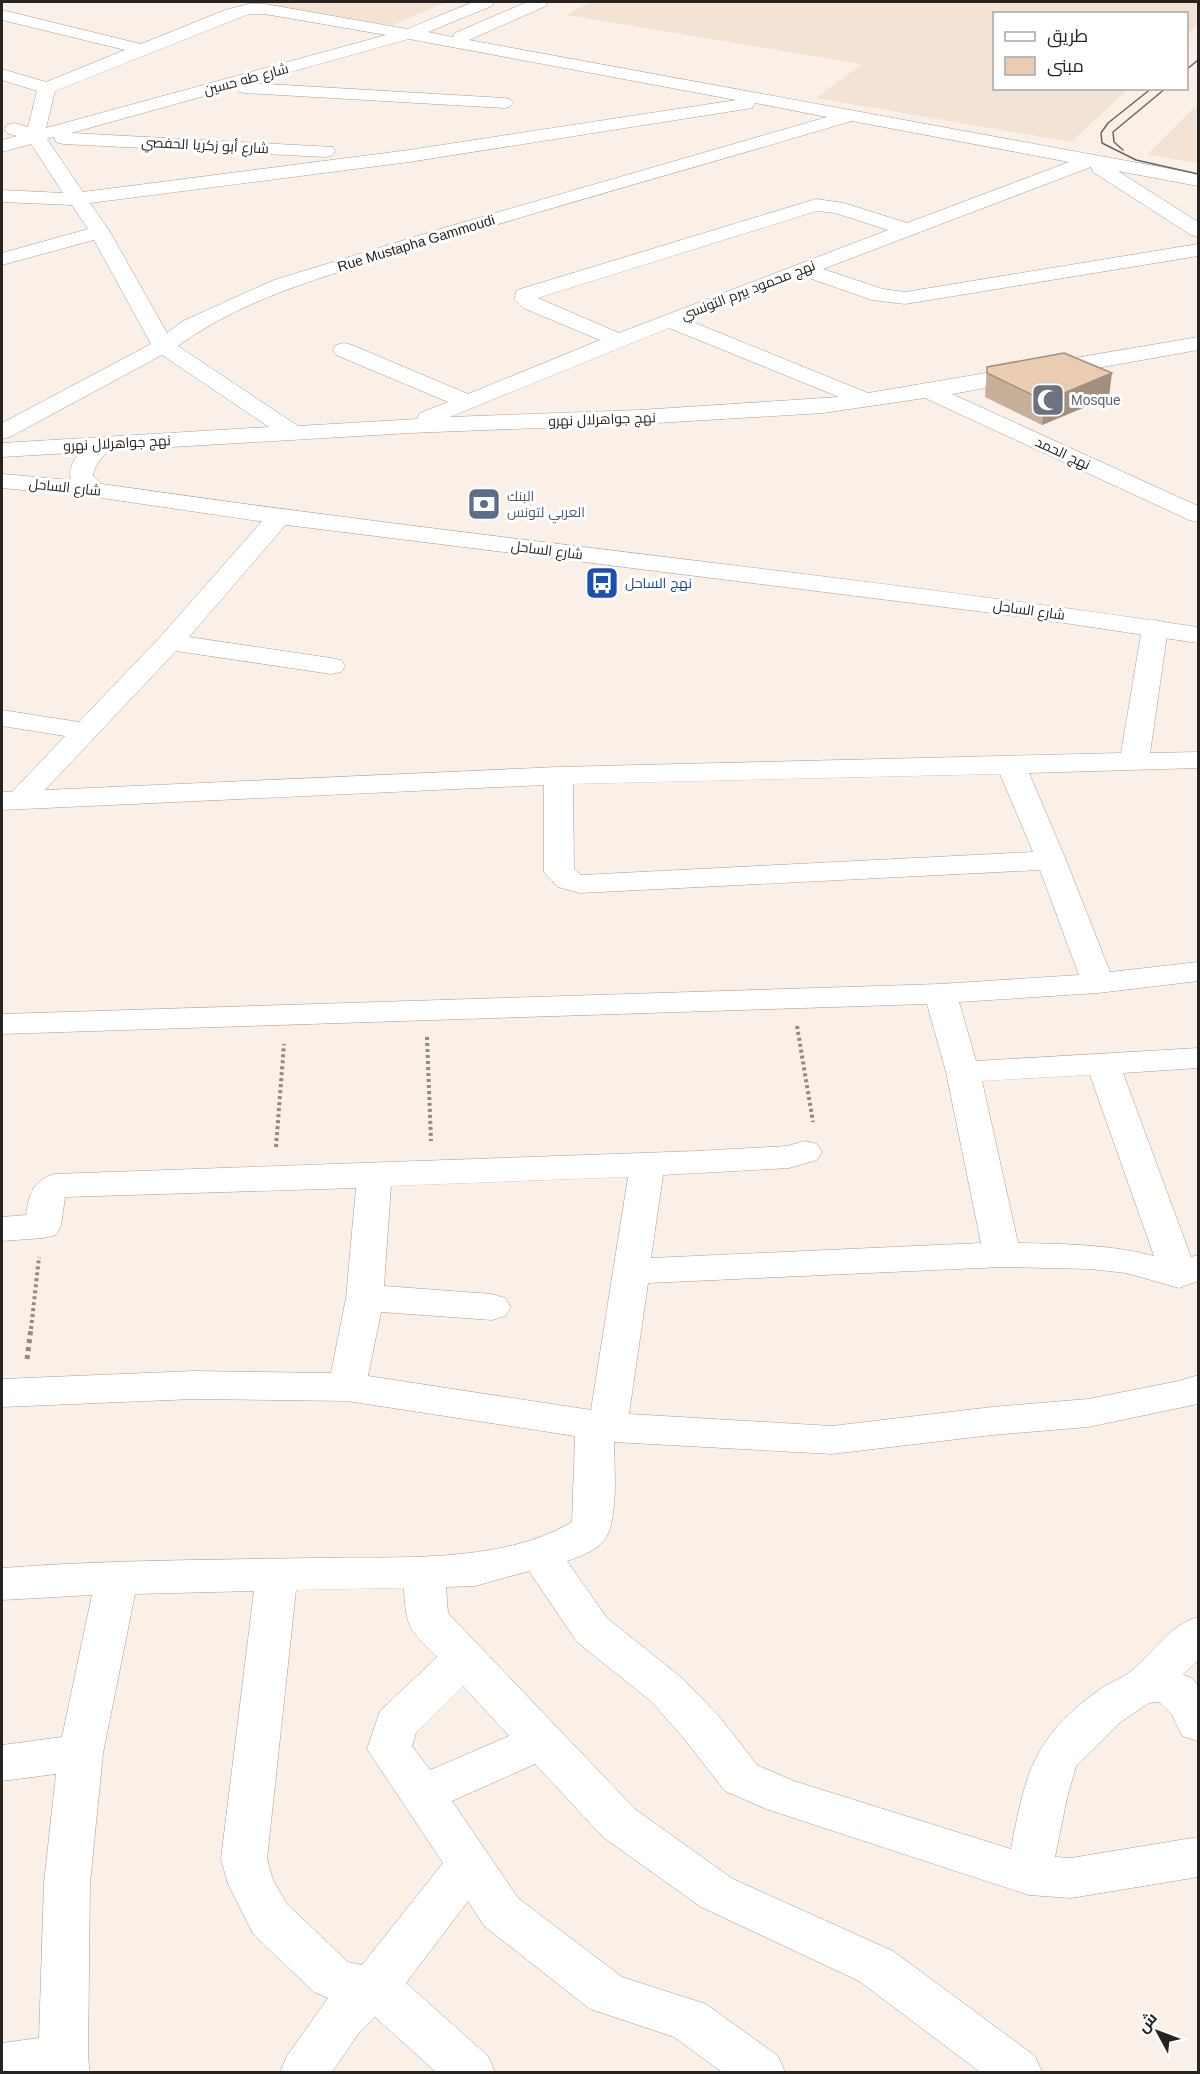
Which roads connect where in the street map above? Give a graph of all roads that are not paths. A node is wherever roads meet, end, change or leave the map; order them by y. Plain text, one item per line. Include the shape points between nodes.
1 (486, 2) edge
2 (540, 2) edge
3 (2, 15) edge
4 (409, 34) junction
5 (451, 41) junction
6 (141, 49) junction
7 (530, 56) junction
8 (2, 74) edge
9 (218, 87) junction
10 (46, 88) junction
11 (772, 100) junction
12 (504, 103) junction
13 (855, 114) junction
14 (2, 124) edge
15 (2, 134) edge
16 (35, 136) junction
17 (482, 144) junction
18 (2, 146) edge
19 (409, 156) junction
20 (1089, 161) junction
21 (1198, 180) edge
22 (2, 196) edge
23 (77, 200) junction
24 (908, 230) junction
25 (1198, 231) edge
26 (100, 232) junction
27 (1198, 250) edge
28 (2, 259) edge
29 (802, 269) junction
30 (669, 320) junction
31 (618, 340) junction
32 (1198, 342) edge
33 (164, 346) junction
34 (344, 350) dead end
35 (928, 391) junction
36 (867, 400) junction
37 (468, 402) junction
38 (410, 426) junction
39 (2, 432) edge
40 (293, 433) junction
41 (109, 446) junction
42 (2, 450) edge
43 (2, 473) edge
44 (2, 481) edge
45 (95, 490) junction
46 (1198, 515) edge
47 (279, 517) junction
48 (1155, 628) junction
49 (1198, 635) edge
50 (170, 642) junction
51 (331, 666) dead end
52 (2, 718) edge
53 (84, 731) junction
54 (1198, 760) edge
55 (1134, 762) junction
56 (1010, 763) junction
57 (558, 776) junction
58 (10, 801) edge
59 (1051, 860) junction
60 (1198, 972) edge
61 (1098, 983) junction
62 (940, 994) junction
63 (2, 1024) edge
64 (1198, 1058) edge
65 (1103, 1064) junction
66 (963, 1072) junction
67 (806, 1152) road end
68 (647, 1165) junction
69 (374, 1177) junction
70 (2, 1229) edge
71 (1002, 1256) junction
72 (632, 1271) junction
73 (1189, 1271) edge
74 (365, 1298) junction
75 (492, 1307) dead end
76 (347, 1387) junction
77 (1198, 1389) edge
78 (12, 1393) edge
79 (602, 1426) junction
80 (539, 1553) junction
81 (424, 1573) junction
82 (277, 1574) junction
83 (117, 1578) junction
84 (2, 1584) edge
85 (1198, 1634) edge
86 (464, 1658) junction
87 (1141, 1688) junction
88 (1198, 1724) edge
89 (540, 1742) junction
90 (81, 1753) junction
91 (2, 1763) edge
92 (422, 1794) junction
93 (1198, 1857) edge
94 (469, 1864) junction
95 (1029, 1875) junction
96 (375, 1986) junction
97 (2, 2064) edge
98 (64, 2065) edge
99 (304, 2073) edge
100 (471, 2073) edge
101 (761, 2073) edge
102 (1018, 2073) edge

1 - 4 street, شارع طه حسين
2 - 5 street
3 - 6 street
4 - 5 street
4 - 6 street via 248,9
4 - 9 street, شارع طه حسين
5 - 7 street
6 - 10 street
7 - 11 street
7 - 12 street
8 - 10 street
9 - 12 street
9 - 16 street, شارع طه حسين
10 - 16 street
11 - 13 street
11 - 17 street
12 - 17 street
13 - 20 street
13 - 33 street, Rue Mustapha Gammoudi via 281,284 191,326
14 - 16 street
15 - 16 street, شارع أبو زكريا الحفصي
16 - 18 street, شارع طه حسين
16 - 19 street, شارع أبو زكريا الحفصي
16 - 23 street
17 - 19 street
19 - 23 street
20 - 21 street
20 - 24 street, نهج محمود بيرم التونسي
20 - 25 street
22 - 23 street
23 - 26 street
24 - 29 street, نهج محمود بيرم التونسي
24 - 31 street via 837,207 816,206 525,295 531,303
26 - 28 street
26 - 33 street
27 - 29 street via 905,298 880,295
29 - 30 street, نهج محمود بيرم التونسي
30 - 31 street, نهج محمود بيرم التونسي
30 - 36 street
31 - 37 street, نهج محمود بيرم التونسي
32 - 35 street, نهج جواهرلال نهرو
33 - 39 street, Rue Mustapha Gammoudi
33 - 40 street
34 - 37 street
35 - 36 street, نهج جواهرلال نهرو
35 - 46 street, نهج الحمد
36 - 38 street, نهج جواهرلال نهرو via 764,411
37 - 38 street, نهج محمود بيرم التونسي
38 - 40 street, نهج جواهرلال نهرو
40 - 41 street, نهج جواهرلال نهرو
41 - 42 street, نهج جواهرلال نهرو
41 - 43 street
41 - 45 street via 85,460 82,468 81,478
44 - 45 street, شارع الساحل
45 - 47 street, شارع الساحل
47 - 48 street, شارع الساحل
47 - 50 street
48 - 49 street, شارع الساحل
48 - 55 street
50 - 51 street
50 - 53 street
52 - 53 street
53 - 58 street
54 - 55 street
55 - 56 street
56 - 57 street
56 - 59 street
57 - 58 street
57 - 59 street via 559,872 579,884
59 - 61 street
60 - 61 street
61 - 62 street
62 - 63 street
62 - 66 street
64 - 65 street
65 - 66 street
65 - 73 street
66 - 71 street
67 - 68 street via 789,1157
68 - 69 street
68 - 72 street
69 - 70 street via 55,1186 47,1195 43,1226
69 - 74 street
71 - 72 street
71 - 73 street via 1090,1257
72 - 79 street
74 - 75 street
74 - 76 street
76 - 78 street via 194,1385
76 - 79 street
77 - 79 street via 1088,1413 832,1440
79 - 80 street via 592,1524 578,1540
80 - 81 street via 475,1570
80 - 95 street via 592,1630 668,1690 741,1778 782,1796
81 - 82 street
81 - 86 street via 427,1620
82 - 83 street
82 - 96 street via 244,1860 251,1884 270,1919 331,1977 355,1987
83 - 84 street
83 - 90 street
85 - 87 street
86 - 89 street
86 - 92 street via 396,1724 389,1749
87 - 88 street via 1165,1684 1179,1692 1192,1708
87 - 95 street via 1116,1699 1057,1758
89 - 92 street
89 - 102 street via 619,1823 717,1893 876,1966
90 - 91 street
90 - 98 street via 67,1883
92 - 94 street
93 - 95 street via 1071,1878
94 - 96 street
94 - 101 street via 501,1912 607,1994 689,2019
96 - 99 street via 342,2017
96 - 100 street
97 - 98 street

